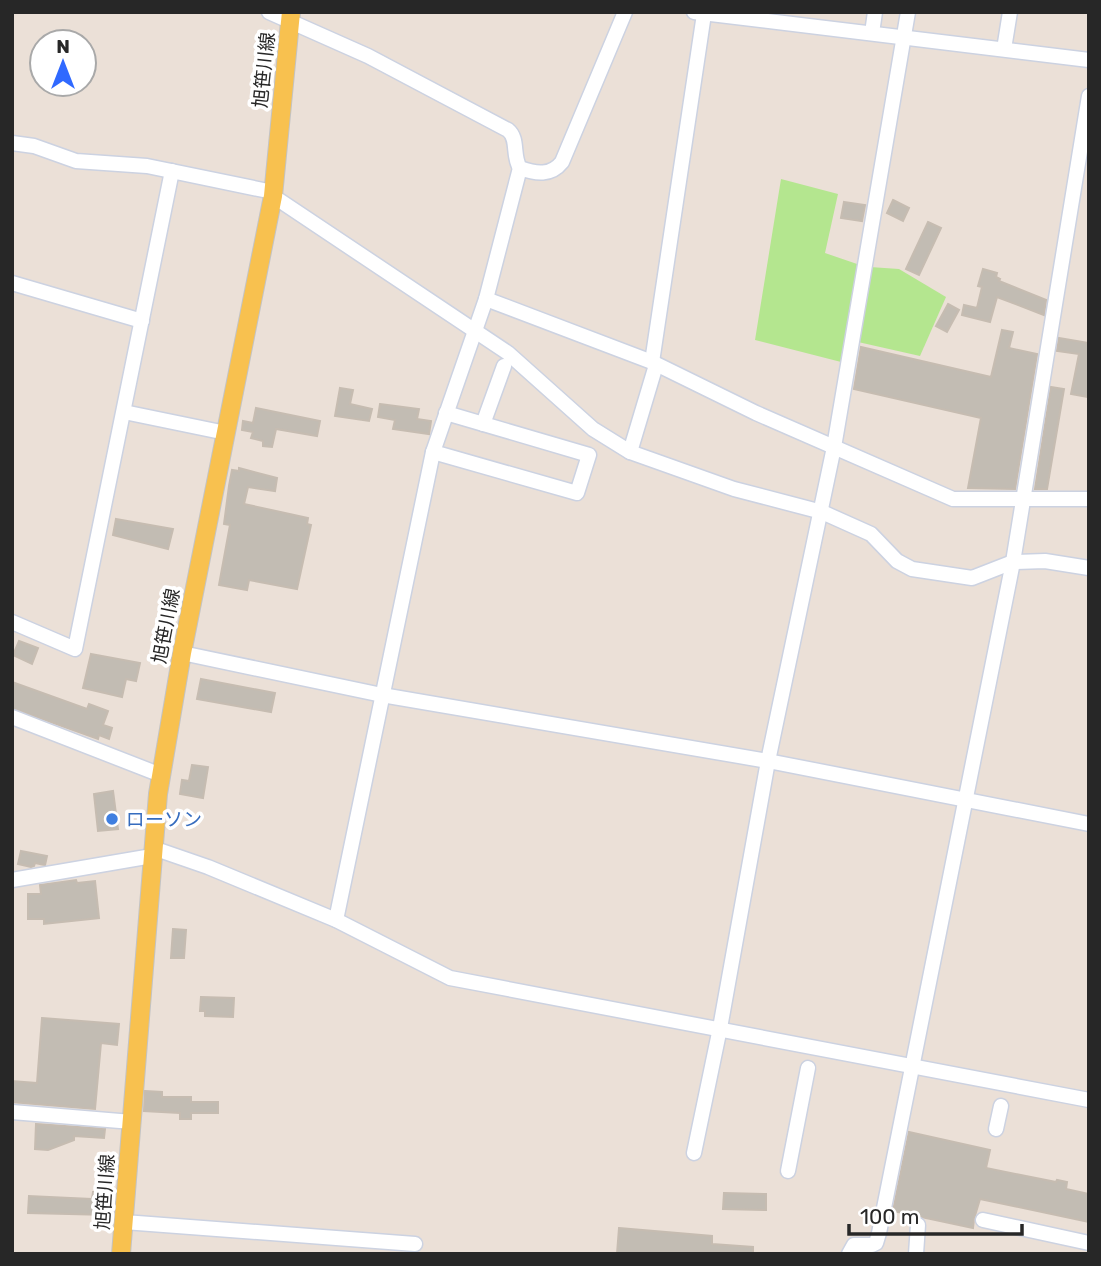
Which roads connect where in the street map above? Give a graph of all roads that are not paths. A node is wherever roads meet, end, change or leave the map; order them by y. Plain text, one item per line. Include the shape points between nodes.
1 (269, 12) edge
2 (625, 12) edge
3 (875, 12) edge
4 (908, 12) edge
5 (1010, 12) edge
6 (699, 13) edge
7 (290, 17) edge
8 (872, 33) junction
9 (904, 37) junction
10 (1004, 49) junction
11 (1089, 60) edge
12 (1089, 96) edge
13 (12, 143) edge
14 (520, 168) junction
15 (172, 171) junction
16 (273, 194) junction
17 (12, 282) edge
18 (485, 299) junction
19 (142, 320) junction
20 (474, 329) junction
21 (654, 364) junction
22 (504, 366) dead end
23 (124, 412) junction
24 (446, 413) junction
25 (483, 424) junction
26 (226, 433) junction
27 (834, 447) junction
28 (433, 452) junction
29 (630, 452) junction
30 (1089, 499) edge
31 (1024, 500) junction
32 (822, 512) junction
33 (1013, 562) junction
34 (1089, 568) edge
35 (12, 622) edge
36 (182, 653) junction
37 (382, 695) junction
38 (12, 717) edge
39 (768, 761) junction
40 (161, 775) junction
41 (967, 800) junction
42 (1089, 824) edge
43 (152, 852) junction
44 (12, 880) edge
45 (336, 920) junction
46 (720, 1028) junction
47 (913, 1065) junction
48 (808, 1068) dead end
49 (1089, 1100) edge
50 (1001, 1105) dead end
51 (12, 1112) edge
52 (132, 1122) junction
53 (996, 1129) dead end
54 (694, 1153) dead end
55 (788, 1171) dead end
56 (983, 1220) dead end
57 (124, 1222) junction
58 (918, 1225) dead end
59 (1089, 1242) edge
60 (415, 1244) dead end
61 (121, 1254) edge
62 (849, 1254) edge
63 (916, 1254) edge

1 - 7 street
2 - 14 street via 559,166 540,174
3 - 8 street
4 - 9 street
5 - 10 street
6 - 8 street
6 - 21 street
7 - 14 street via 508,130
7 - 16 main road, 旭笹川線
8 - 9 street
9 - 10 street
9 - 27 street
10 - 11 street
12 - 31 street
13 - 15 street via 76,161
14 - 18 street
15 - 16 street
15 - 19 street
16 - 20 street
16 - 26 main road, 旭笹川線
17 - 19 street
18 - 20 street
18 - 21 street
19 - 23 street
20 - 24 street
20 - 29 street via 593,429
21 - 27 street
21 - 29 street
22 - 25 street
23 - 26 street
23 - 35 street via 75,649
24 - 25 street
24 - 28 street
25 - 28 street via 589,455 577,493
26 - 36 main road, 旭笹川線
27 - 31 street via 953,499
27 - 32 street
28 - 37 street
29 - 32 street via 734,489
30 - 31 street
31 - 33 street
32 - 33 street via 871,534 897,561 912,569 972,578
32 - 39 street
33 - 34 street
33 - 41 street
36 - 37 street
36 - 40 main road, 旭笹川線
37 - 39 street
37 - 45 street
38 - 40 street
39 - 41 street
39 - 46 street
40 - 43 main road, 旭笹川線
41 - 42 street
41 - 47 street
43 - 44 street
43 - 45 street via 208,867
43 - 52 main road, 旭笹川線
45 - 46 street via 450,978
46 - 47 street
46 - 54 street
47 - 49 street
47 - 62 street via 876,1243 854,1245
48 - 55 street
50 - 53 street
51 - 52 street
52 - 57 main road, 旭笹川線
56 - 59 street
57 - 60 street
57 - 61 main road, 旭笹川線
58 - 63 street

